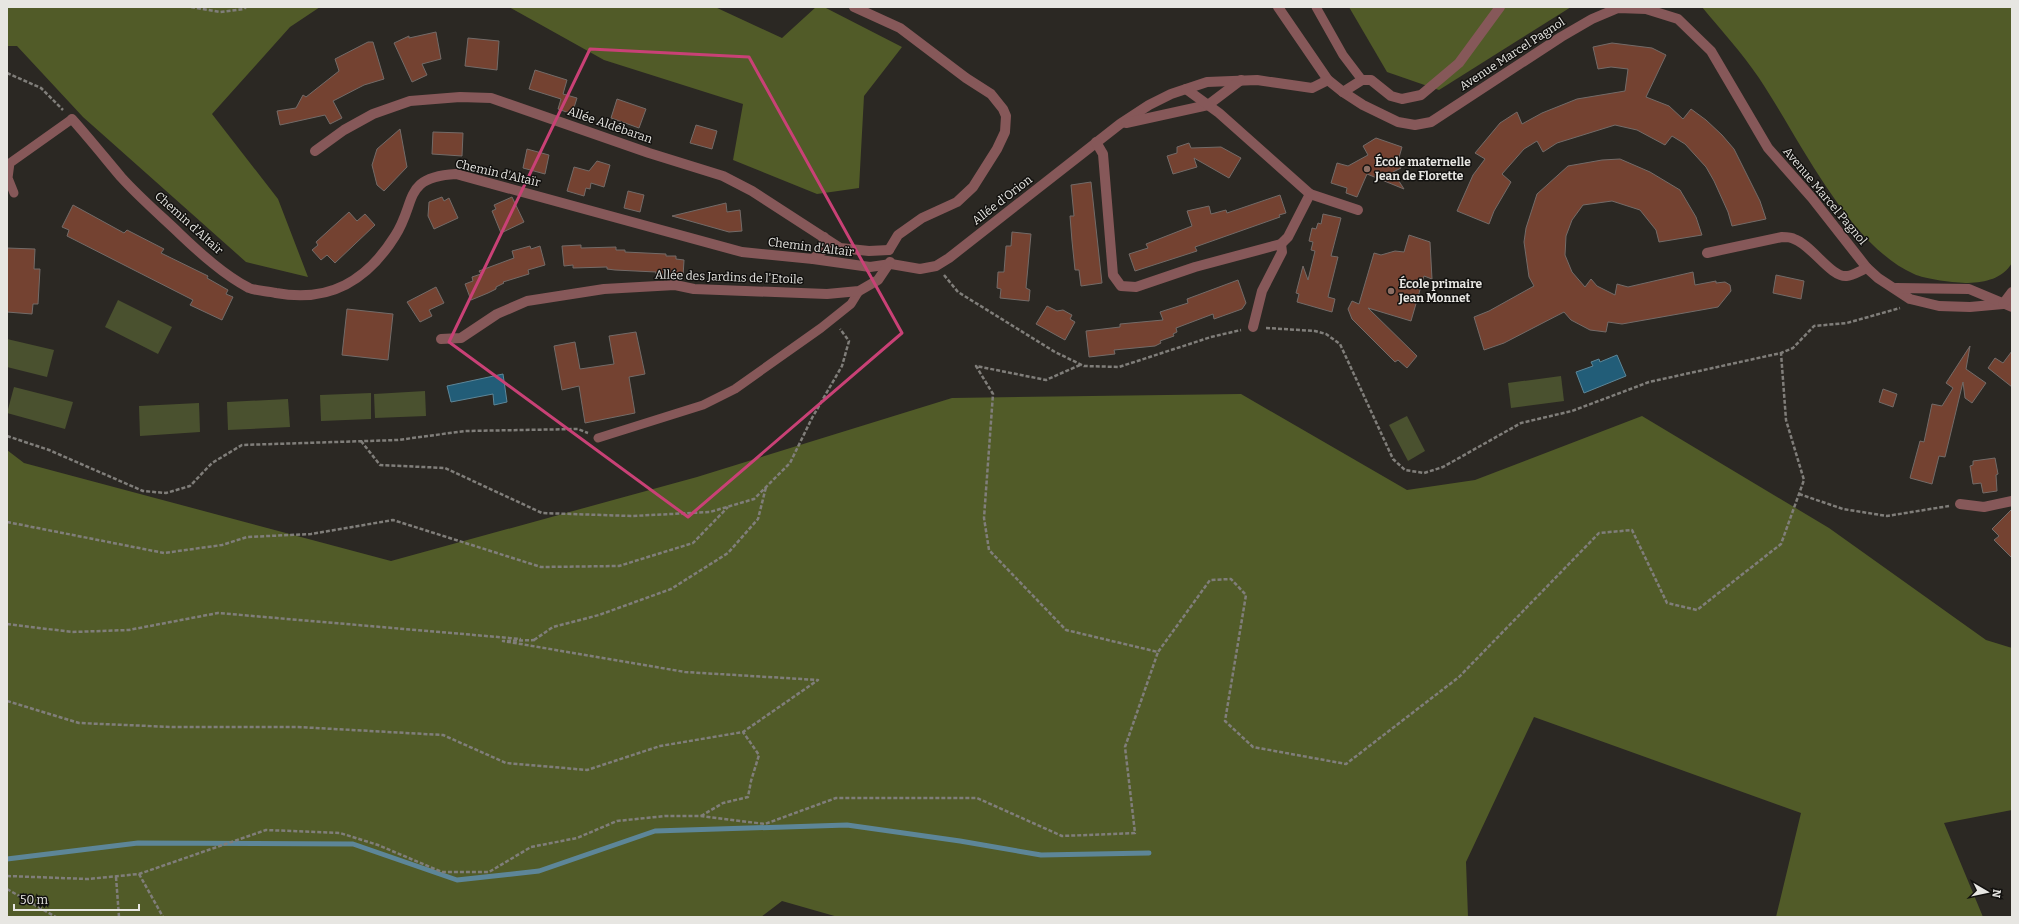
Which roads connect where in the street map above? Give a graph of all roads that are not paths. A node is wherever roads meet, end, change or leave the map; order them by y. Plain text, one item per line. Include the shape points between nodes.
1 (854, 7) edge
2 (1278, 7) edge
3 (1316, 7) edge
4 (1500, 7) edge
5 (1241, 80) junction
6 (1328, 80) junction
7 (1362, 80) junction
8 (1186, 89) junction
9 (1343, 92) junction
10 (1208, 105) junction
11 (72, 119) joint
12 (1120, 124) junction
13 (1096, 142) junction
14 (315, 150) dead end
15 (14, 194) dead end
16 (1310, 194) junction
17 (1358, 210) dead end
18 (824, 237) junction
19 (1281, 244) junction
20 (889, 250) junction
21 (1708, 253) dead end
22 (813, 258) junction
23 (891, 264) junction
24 (1867, 268) junction
25 (1896, 288) junction
26 (859, 291) junction
27 (2012, 292) edge
28 (2008, 306) edge
29 (1253, 327) road end
30 (441, 339) dead end
31 (598, 438) road end
32 (2012, 501) edge
33 (1960, 504) road end

1 - 20 street via 900,28 960,74 991,94 1006,116 1005,132 973,187 957,202 922,218 898,235
2 - 6 street, Avenue Marcel Pagnol
3 - 7 lane via 1343,55
4 - 7 street via 1459,63 1421,95 1402,98 1391,96 1370,80
5 - 6 street, Allée d'Orion via 1312,88
5 - 8 street, Allée d'Orion via 1207,82
5 - 10 street, Allée d'Orion
6 - 9 street, Avenue Marcel Pagnol
7 - 9 street
8 - 10 street
8 - 12 street, Allée d'Orion via 1148,105
9 - 24 street, Avenue Marcel Pagnol via 1398,122 1415,125 1430,122 1561,37 1618,8 1646,9 1678,19 1711,52 1768,148 1812,198
10 - 12 street, Allée d'Orion
10 - 16 street
11 - 15 lane via 10,163 8,178
11 - 22 street, Chemin d'Altaïr via 122,178 205,258 250,288 292,296 334,291 374,264 396,235 412,194 424,180 439,175 456,174 742,252
12 - 13 street, Allée d'Orion
13 - 19 street via 1103,154 1113,275 1121,286 1136,287 1195,267
13 - 23 street, Allée d'Orion via 936,266 920,269
14 - 18 street, Allée Aldébaran via 373,114 410,102 460,97 491,98 723,176 752,191
16 - 17 street
16 - 19 street via 1288,237
18 - 20 street, Allée Aldébaran via 840,248
18 - 22 street via 823,250
19 - 29 street via 1282,252 1262,292
20 - 23 street
21 - 24 street via 1782,237 1794,238 1817,254 1838,274 1847,276
22 - 23 street, Chemin d'Altaïr via 870,267
23 - 26 street via 878,280
24 - 25 street, Avenue Marcel Pagnol
25 - 28 street, Avenue Marcel Pagnol via 1969,289
25 - 28 street, Avenue Marcel Pagnol via 1910,299 1939,306
26 - 30 street, Allée des Jardins de l'Etoile via 820,294 700,290 675,285 604,289 527,301 497,314 461,338
26 - 31 lane via 851,304 735,389 703,405
27 - 28 street
32 - 33 street via 1984,507

